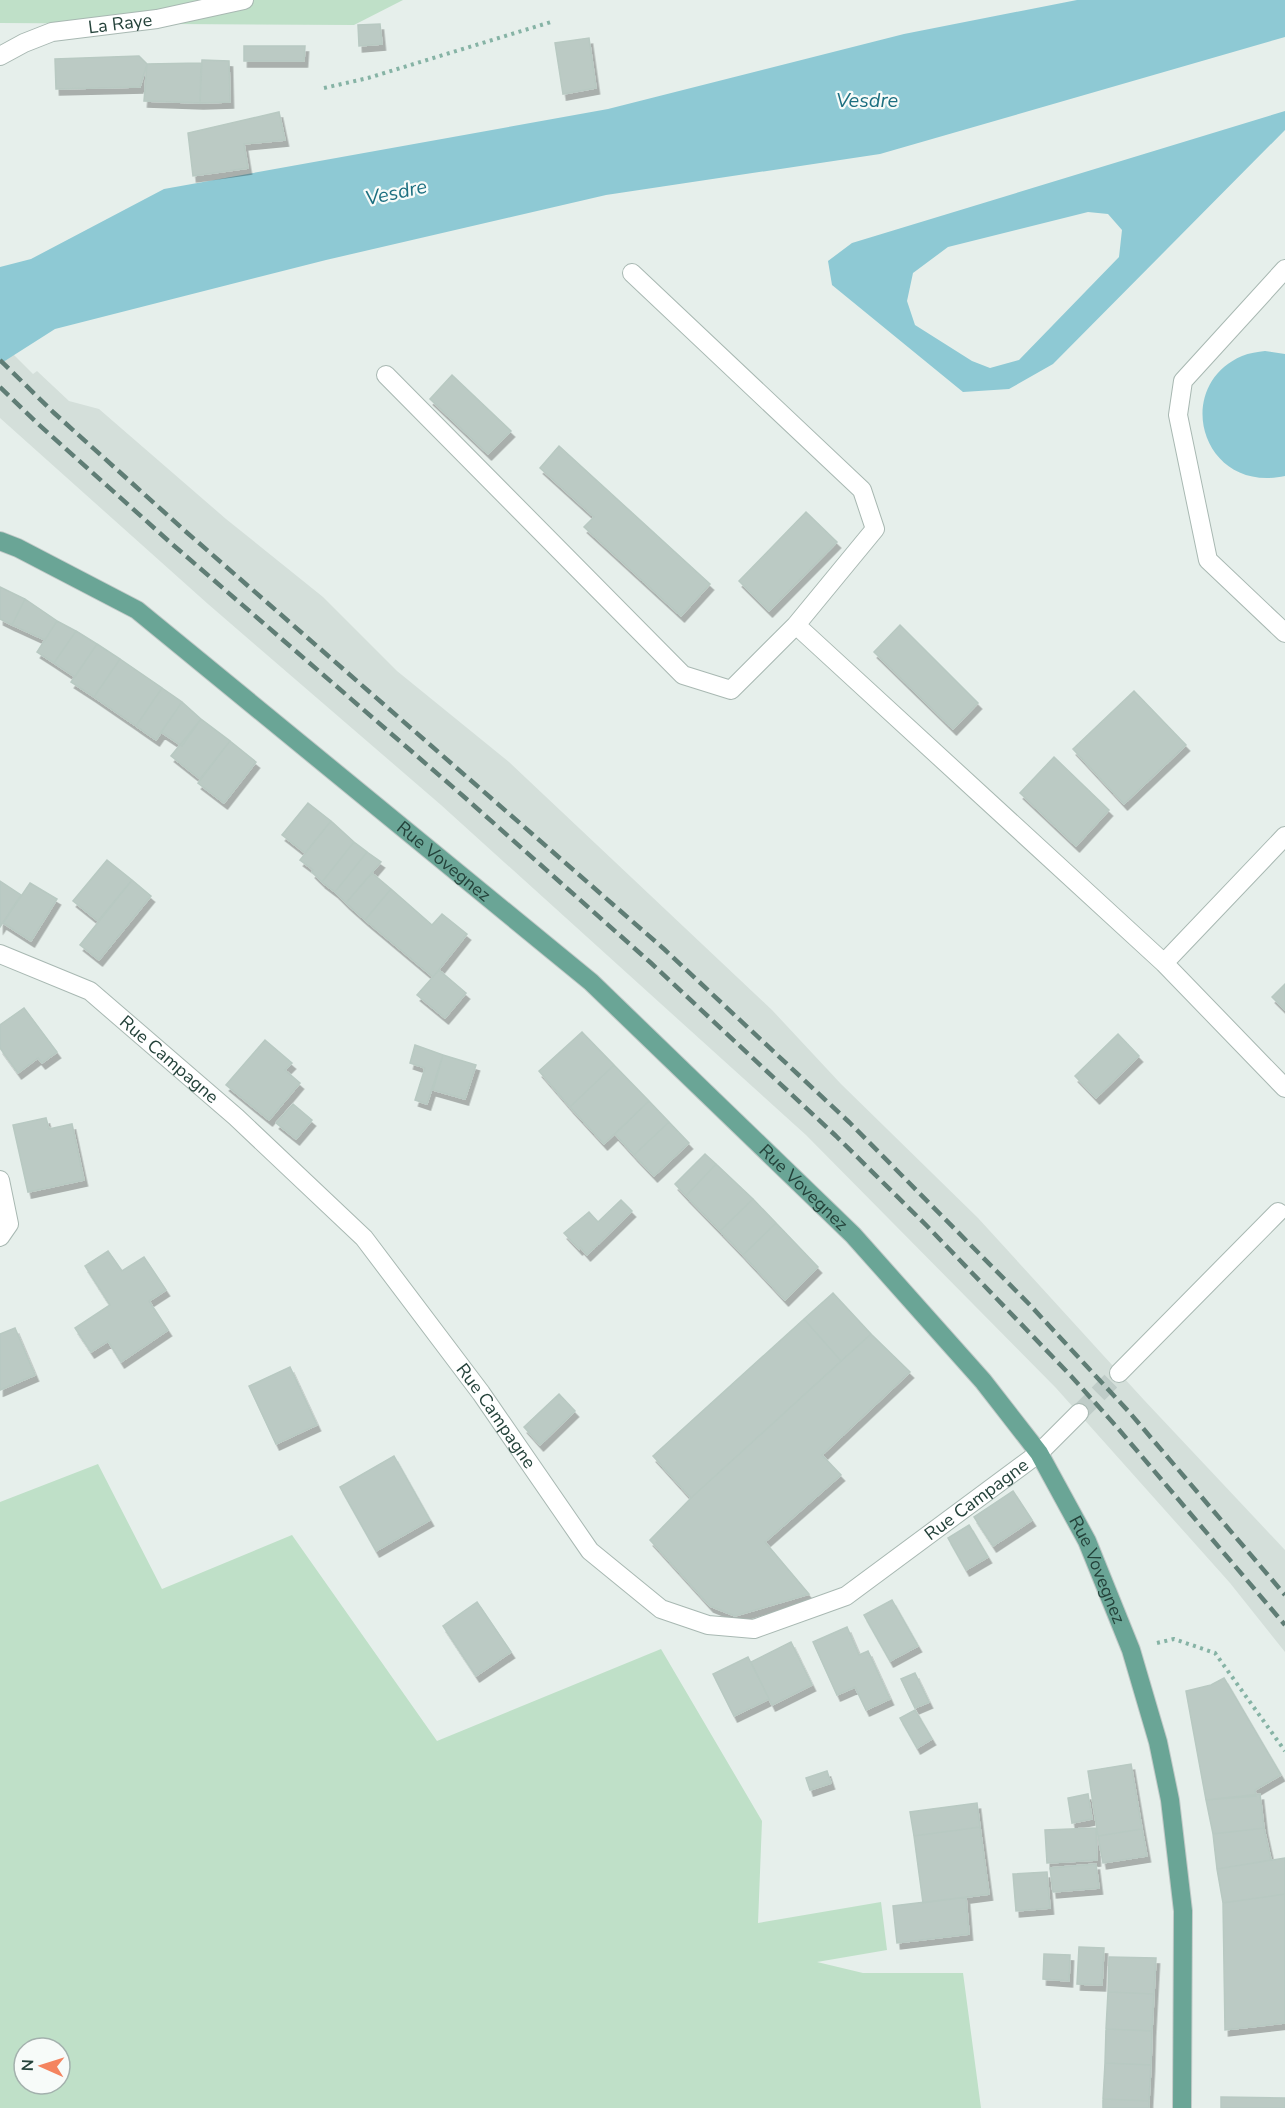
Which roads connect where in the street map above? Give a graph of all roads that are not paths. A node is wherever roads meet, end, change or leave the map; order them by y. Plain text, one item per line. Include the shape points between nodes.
1 (244, 0) edge
2 (0, 56) edge
3 (1285, 269) edge
4 (632, 273) dead end
5 (386, 375) dead end
6 (0, 541) edge
7 (796, 625) junction
8 (1285, 633) edge
9 (1285, 837) edge
10 (0, 954) edge
11 (1164, 963) junction
12 (1285, 1088) edge
13 (0, 1180) edge
14 (1281, 1208) edge
15 (0, 1237) edge
16 (1119, 1373) tunnel mouth
17 (1079, 1413) tunnel mouth
18 (1039, 1453) junction
19 (1182, 2108) edge

1 - 2 street, La Raye via 157,19 52,32
3 - 8 street via 1183,381 1178,415 1208,560
4 - 7 street via 862,490 875,529
5 - 7 street via 683,675 731,690
6 - 18 main road, Rue Vovegnez via 137,610 591,982 853,1235 983,1381
7 - 11 street
9 - 11 street
10 - 18 street, Rue Campagne via 90,991 236,1117 364,1238 481,1393 590,1551 661,1609 708,1625 754,1629 846,1596
11 - 12 street
13 - 15 street via 9,1224
14 - 16 street
17 - 18 street, Rue Campagne
18 - 19 main road, Rue Vovegnez via 1087,1541 1131,1650 1158,1742 1170,1800 1183,1911

